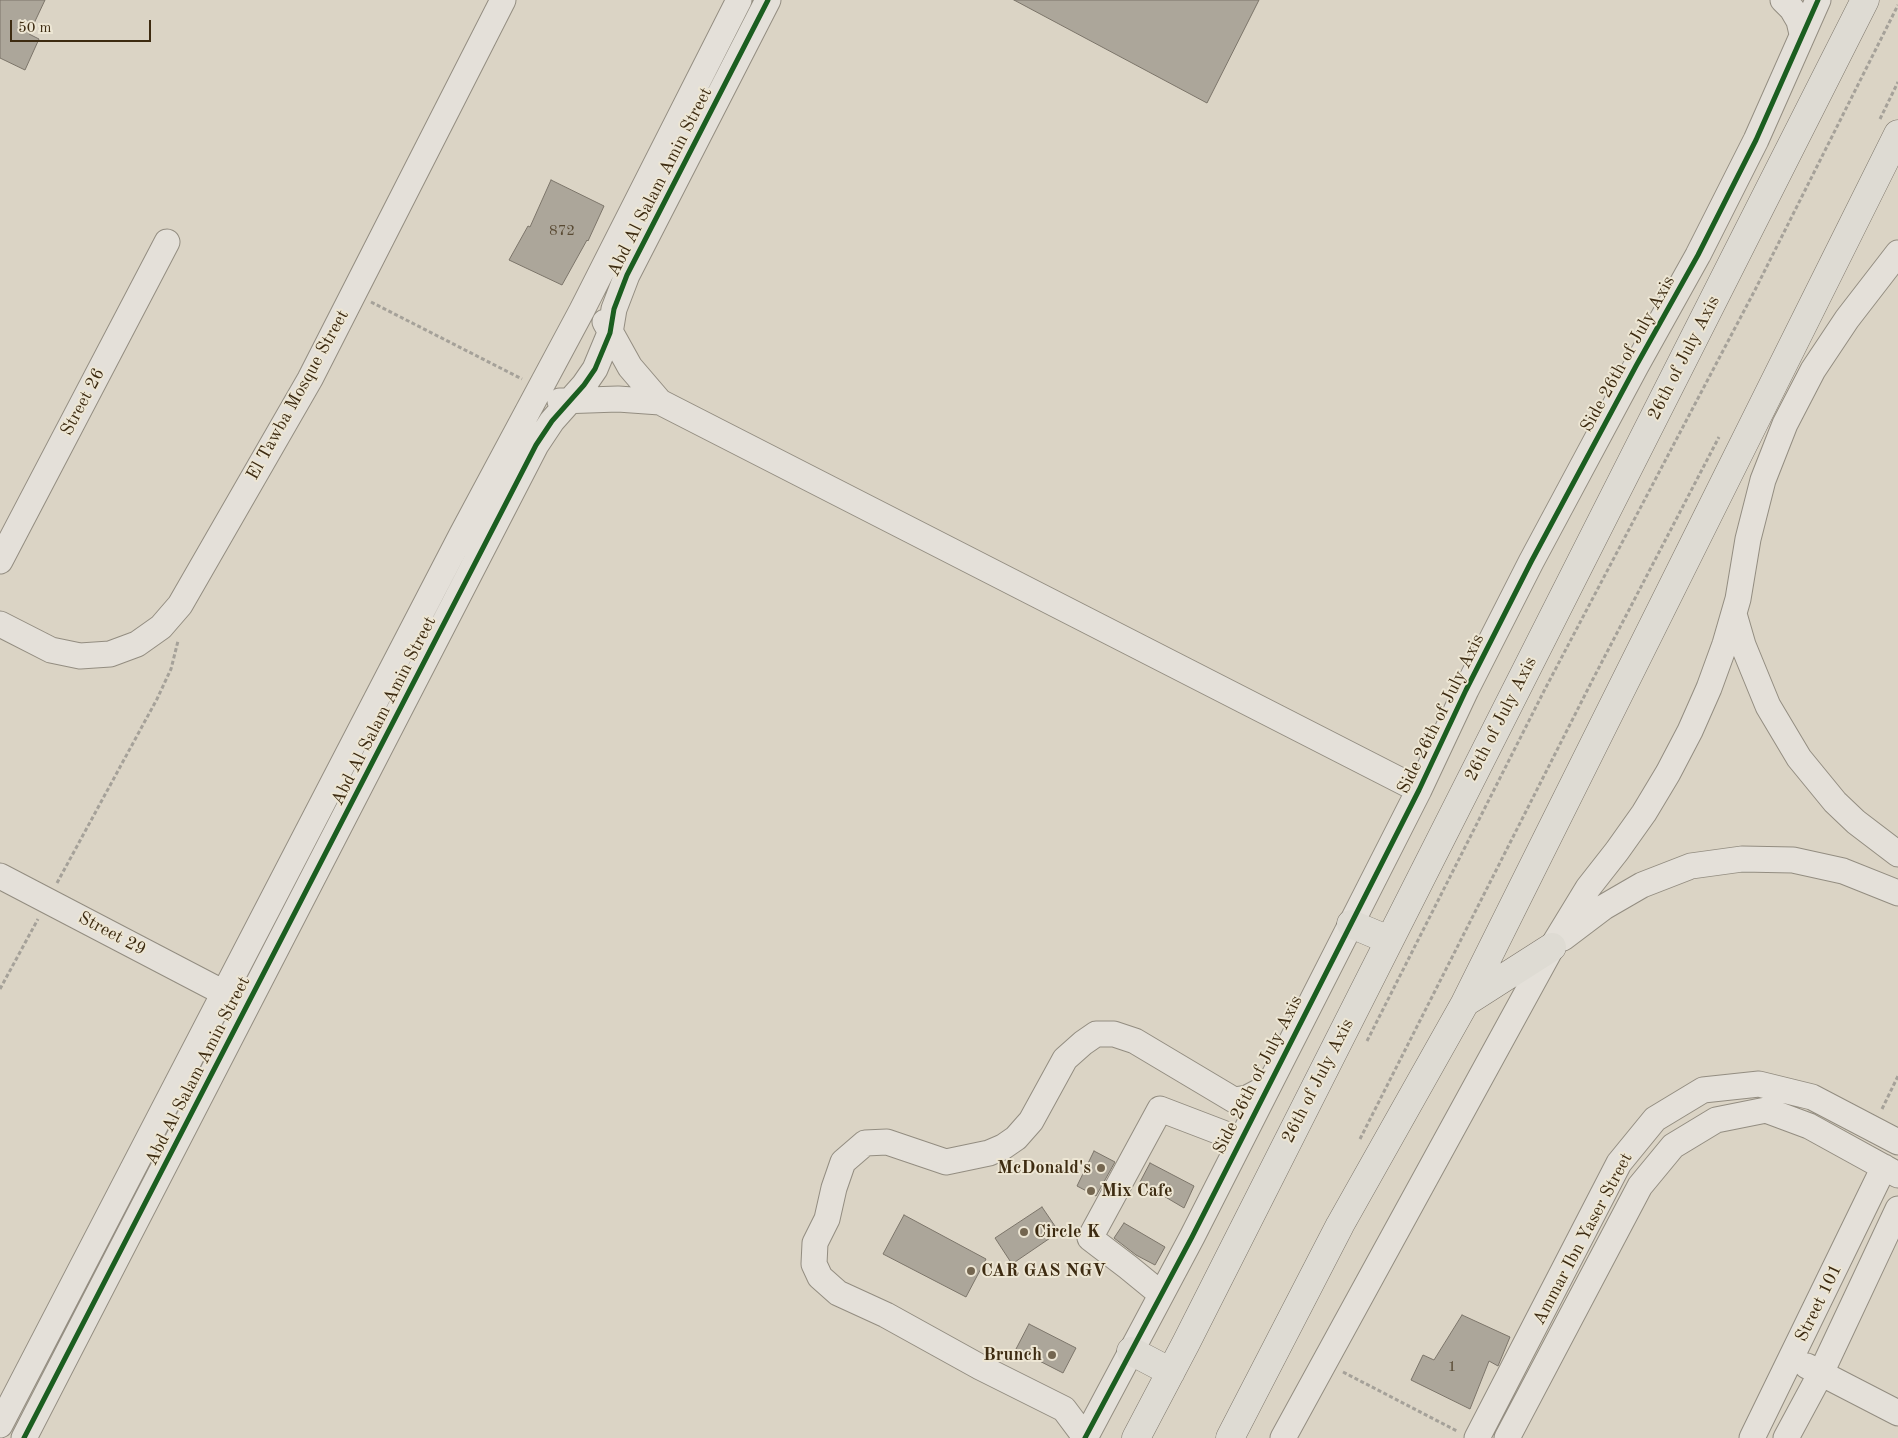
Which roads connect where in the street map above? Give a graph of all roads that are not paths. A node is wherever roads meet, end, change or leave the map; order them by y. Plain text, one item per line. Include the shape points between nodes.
1 (502, 0) edge
2 (740, 0) edge
3 (768, 0) edge
4 (1783, 0) edge
5 (1818, 0) edge
6 (1866, 0) edge
7 (1802, 34) junction
8 (1889, 126) edge
9 (166, 242) dead end
10 (1898, 253) edge
11 (582, 310) junction
12 (610, 333) junction
13 (542, 384) junction
14 (571, 400) junction
15 (660, 402) junction
16 (0, 561) edge
17 (1734, 614) junction
18 (0, 624) edge
19 (357, 737) junction
20 (379, 751) junction
21 (1419, 790) junction
22 (1898, 854) edge
23 (0, 876) edge
24 (1898, 893) edge
25 (1350, 924) junction
26 (1389, 940) junction
27 (1552, 947) junction
28 (224, 993) junction
29 (1465, 1003) junction
30 (1268, 1087) junction
31 (1241, 1140) junction
32 (1898, 1142) edge
33 (1891, 1171) edge
34 (1597, 1206) junction
35 (1898, 1209) edge
36 (1622, 1220) junction
37 (1161, 1294) junction
38 (1131, 1351) junction
39 (1792, 1358) junction
40 (1171, 1372) junction
41 (1821, 1373) junction
42 (1898, 1413) edge
43 (0, 1425) edge
44 (1474, 1432) edge
45 (24, 1438) edge
46 (1085, 1438) edge
47 (1136, 1438) edge
48 (1230, 1438) edge
49 (1283, 1438) edge
50 (1507, 1438) edge
51 (1752, 1438) edge
52 (1786, 1438) edge

1 - 18 street, El Tawba Mosque Street via 310,379 180,605 161,628 137,644 110,654 80,656 51,650
2 - 11 street, Abd Al Salam Amin Street
3 - 12 street, Abd Al Salam Amin Street via 627,275
4 - 7 street via 1799,21
5 - 7 street, Side 26th of July Axis
6 - 26 highway, 26th of July Axis
7 - 21 street, Side 26th of July Axis via 1756,140 1703,247 1531,562
8 - 29 highway
9 - 16 street, Street 26
10 - 17 street via 1813,370 1786,424 1764,480 1748,539
11 - 12 street via 597,313
11 - 13 street, Abd Al Salam Amin Street
12 - 14 street, Abd Al Salam Amin Street via 595,369
12 - 15 street via 630,367
13 - 14 street via 552,397
13 - 19 street, Abd Al Salam Amin Street
14 - 15 street
14 - 20 street, Abd Al Salam Amin Street via 536,445
15 - 21 street
17 - 22 street via 1757,683 1799,758 1849,816
17 - 27 street via 1709,688 1668,773 1628,836 1588,888
19 - 20 street
19 - 28 street, Abd Al Salam Amin Street
20 - 45 street, Abd Al Salam Amin Street
21 - 25 street, Side 26th of July Axis
23 - 28 street, Street 29
24 - 27 street via 1843,871 1793,860 1742,859 1691,866 1642,885 1604,907
25 - 26 highway
25 - 30 street, Side 26th of July Axis
26 - 40 highway, 26th of July Axis
27 - 29 highway
27 - 49 street
28 - 43 street, Abd Al Salam Amin Street
29 - 48 highway via 1340,1225
30 - 31 street, Side 26th of July Axis
30 - 46 street via 1247,1098 1234,1100 1135,1041 1114,1034 1096,1034 1065,1059 1031,1121 1003,1147 946,1162 887,1142 865,1143 843,1162 827,1219 815,1243 814,1264 820,1278 838,1293 1064,1409
31 - 37 street, Side 26th of July Axis
31 - 37 street via 1160,1110 1090,1238
32 - 34 street, Ammar Ibn Yaser Street via 1812,1097 1759,1084 1703,1090 1655,1119 1619,1163
33 - 36 street, Ammar Ibn Yaser Street via 1809,1126 1766,1110 1716,1120 1673,1146 1640,1186
33 - 39 street, Street 101
34 - 36 street
34 - 44 street, Ammar Ibn Yaser Street
35 - 41 street, Street 101
36 - 50 street, Ammar Ibn Yaser Street
37 - 38 street, Side 26th of July Axis
38 - 40 highway
38 - 46 street, Side 26th of July Axis
39 - 41 street
39 - 51 street, Street 101
40 - 47 highway, 26th of July Axis
41 - 42 street
41 - 52 street, Street 101
44 - 50 street via 1496,1431

